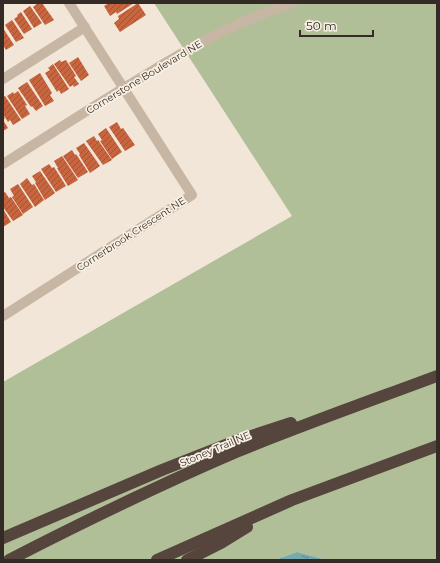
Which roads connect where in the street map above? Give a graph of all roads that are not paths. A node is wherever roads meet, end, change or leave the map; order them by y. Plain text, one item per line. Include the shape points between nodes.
1 (69, 3) edge
2 (292, 3) edge
3 (84, 27) junction
4 (3, 79) edge
5 (123, 88) junction
6 (3, 164) edge
7 (3, 316) edge
8 (437, 376) edge
9 (437, 446) edge
10 (292, 500) junction
11 (3, 538) edge
12 (9, 560) edge
13 (157, 560) edge
14 (187, 560) edge

1 - 3 street
2 - 5 street, Cornerstone Boulevard NE via 222,32
3 - 4 street
3 - 5 street
5 - 6 street, Cornerstone Boulevard NE
5 - 7 street, Cornerbrook Crescent NE via 192,195
8 - 11 highway via 233,442
8 - 12 highway, Stoney Trail NE via 237,452 166,482
9 - 10 highway
10 - 13 highway
10 - 14 highway via 221,543

